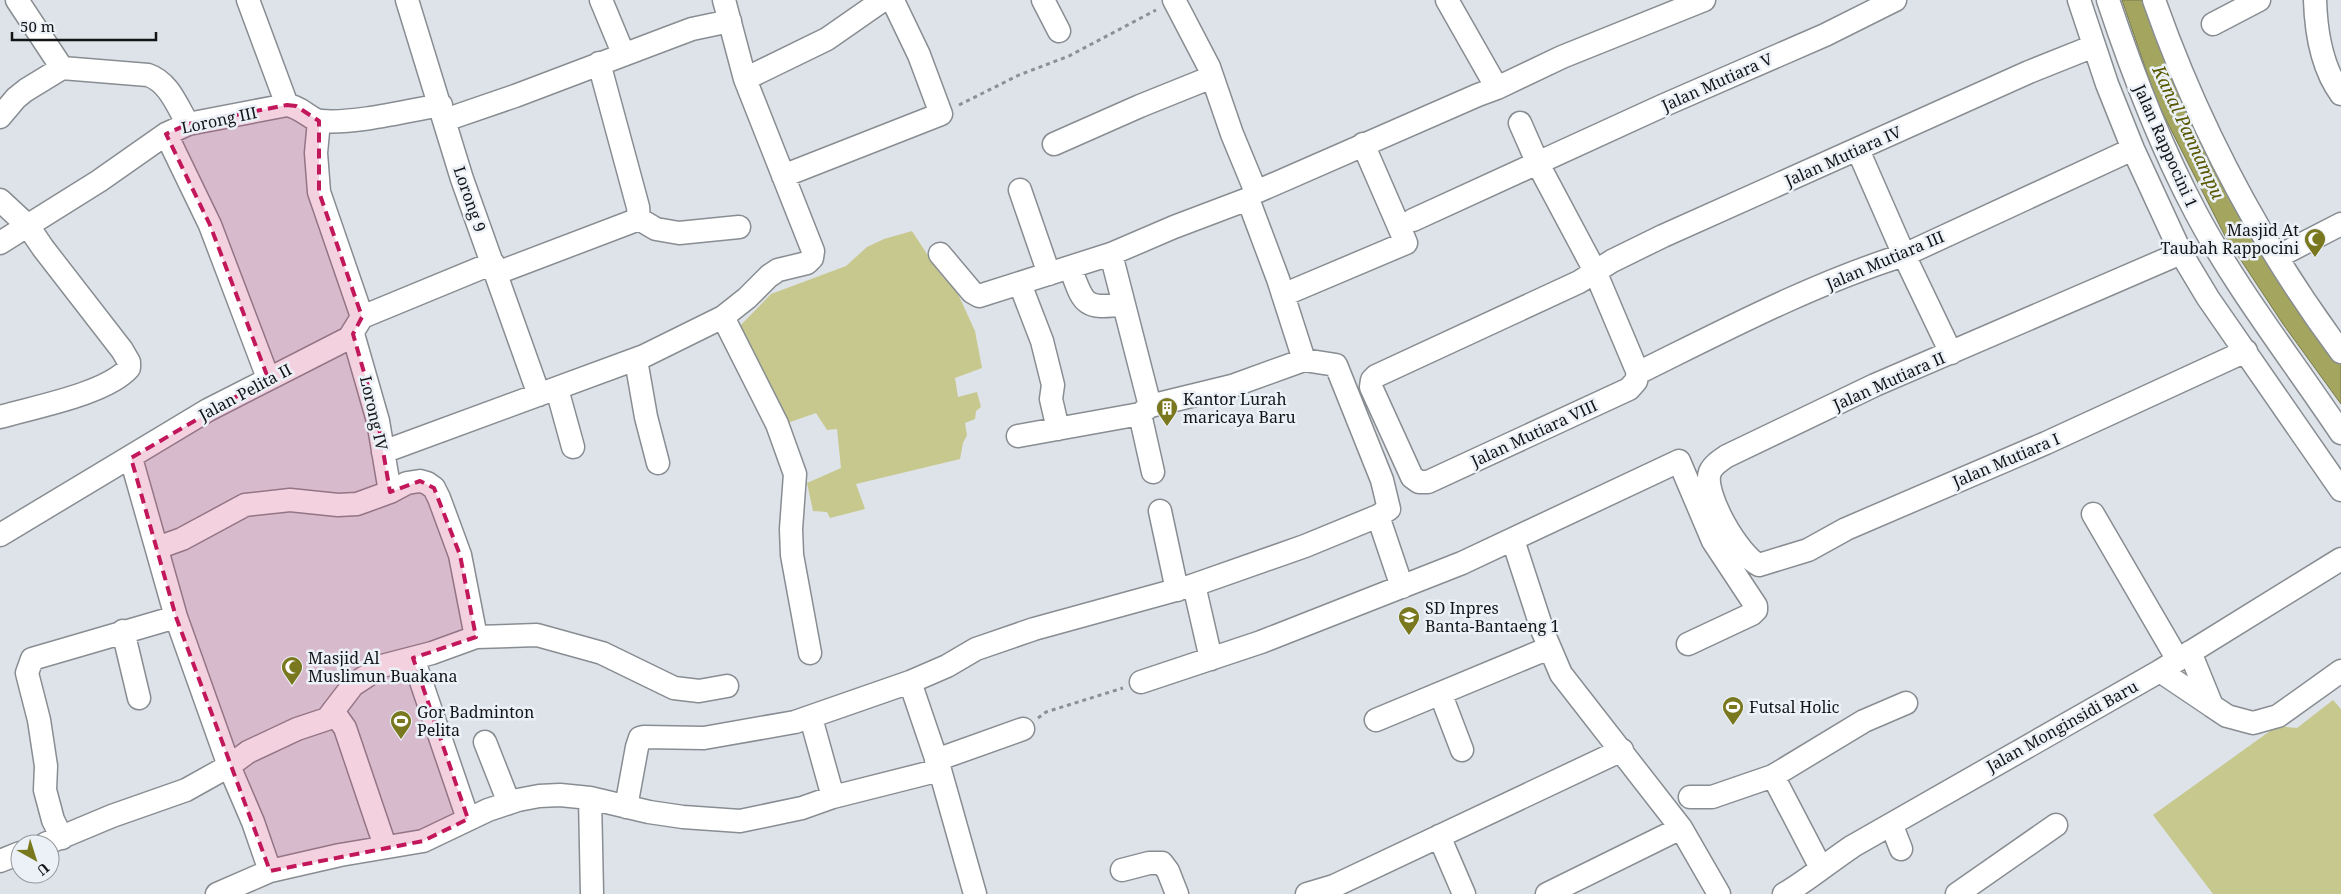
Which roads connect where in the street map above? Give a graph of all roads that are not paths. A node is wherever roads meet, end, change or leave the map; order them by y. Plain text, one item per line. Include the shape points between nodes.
1 (248, 0) edge
2 (407, 0) edge
3 (602, 0) edge
4 (1043, 0) edge
5 (1447, 0) edge
6 (1704, 0) edge
7 (1895, 0) edge
8 (2079, 0) edge
9 (2108, 0) edge
10 (2154, 0) edge
11 (2259, 0) edge
12 (2315, 0) edge
13 (890, 1) edge
14 (25, 2) edge
15 (1180, 2) edge
16 (1676, 6) edge
17 (727, 10) edge
18 (2212, 24) dead end
19 (1059, 31) dead end
20 (2094, 46) junction
21 (623, 53) junction
22 (599, 63) junction
23 (62, 68) junction
24 (1212, 77) junction
25 (745, 78) junction
26 (1497, 88) junction
27 (2341, 94) edge
28 (287, 105) junction
29 (443, 113) junction
30 (0, 117) edge
31 (319, 121) junction
32 (1520, 123) dead end
33 (188, 124) junction
34 (166, 134) junction
35 (1054, 144) dead end
36 (1363, 144) junction
37 (2133, 149) junction
38 (1858, 150) junction
39 (1538, 164) junction
40 (782, 176) junction
41 (1020, 190) dead end
42 (1252, 196) junction
43 (0, 200) edge
44 (639, 219) junction
45 (1413, 220) dead end
46 (2341, 224) edge
47 (28, 226) junction
48 (739, 227) dead end
49 (0, 243) edge
50 (940, 254) dead end
51 (1111, 254) junction
52 (2181, 254) junction
53 (1904, 255) junction
54 (2277, 257) junction
55 (1070, 267) junction
56 (495, 268) junction
57 (1596, 271) junction
58 (1049, 274) junction
59 (1020, 284) junction
60 (1283, 295) junction
61 (1122, 304) junction
62 (723, 317) junction
63 (358, 326) junction
64 (2246, 351) junction
65 (2341, 352) edge
66 (1951, 353) junction
67 (636, 360) junction
68 (1304, 360) junction
69 (1638, 372) junction
70 (268, 378) junction
71 (548, 392) junction
72 (1145, 410) junction
73 (0, 417) edge
74 (1058, 429) junction
75 (2341, 433) edge
76 (1018, 436) dead end
77 (573, 447) dead end
78 (383, 452) junction
79 (131, 458) junction
80 (658, 463) dead end
81 (1153, 472) dead end
82 (1419, 482) joint
83 (2341, 490) edge
84 (390, 492) junction
85 (1160, 511) dead end
86 (2093, 514) dead end
87 (1378, 516) junction
88 (1, 530) edge
89 (1513, 540) junction
90 (157, 548) junction
91 (2341, 559) edge
92 (1765, 564) joint
93 (1402, 587) junction
94 (1186, 588) junction
95 (176, 617) junction
96 (123, 631) junction
97 (476, 637) junction
98 (1688, 644) dead end
99 (1549, 648) junction
100 (810, 653) dead end
101 (413, 658) junction
102 (1211, 659) junction
103 (2176, 661) junction
104 (2341, 671) edge
105 (910, 682) junction
106 (1141, 682) road end
107 (727, 686) dead end
108 (1441, 695) junction
109 (139, 698) dead end
110 (1906, 703) dead end
111 (2212, 706) junction
112 (333, 711) junction
113 (811, 718) junction
114 (1376, 720) dead end
115 (1022, 729) road end
116 (485, 742) dead end
117 (1462, 750) dead end
118 (1622, 750) junction
119 (938, 765) junction
120 (229, 766) junction
121 (1773, 776) junction
122 (1690, 796) dead end
123 (833, 797) junction
124 (590, 798) junction
125 (509, 803) junction
126 (626, 807) junction
127 (468, 819) junction
128 (2056, 825) dead end
129 (1892, 826) junction
130 (1681, 828) junction
131 (52, 834) edge
132 (1439, 836) junction
133 (60, 838) edge
134 (385, 846) junction
135 (1900, 849) dead end
136 (1820, 868) junction
137 (1122, 870) dead end
138 (270, 871) junction
139 (217, 894) edge
140 (592, 894) edge
141 (975, 894) edge
142 (1177, 894) edge
143 (1307, 894) edge
144 (1464, 894) edge
145 (1547, 894) edge
146 (1719, 894) edge
147 (1784, 894) edge
148 (1957, 894) edge

1 - 28 street
2 - 29 street, Lorong 9
3 - 21 street
4 - 19 street
5 - 26 street
6 - 16 street
7 - 39 street, Jalan Mutiara V via 1825,35 1716,81
8 - 20 street
9 - 75 street, Jalan Rappocini 1 via 2150,117 2196,212 2223,258
10 - 54 street via 2210,134 2242,198
11 - 18 street
12 - 27 street via 2322,50 2333,83
13 - 25 street via 827,39
13 - 40 street via 918,55 941,114
14 - 23 street
15 - 24 street
16 - 26 street
17 - 21 street via 692,29
17 - 25 street
20 - 37 street
20 - 38 street, Jalan Mutiara IV
21 - 22 street
22 - 29 street
22 - 44 street
23 - 30 street via 26,90
23 - 33 street via 158,78
24 - 35 street
24 - 42 street
25 - 40 street
26 - 36 street
28 - 31 street via 296,106
28 - 33 street, Lorong III
29 - 31 street
29 - 56 street, Lorong 9 via 462,179
31 - 63 street, Lorong IV via 316,154 319,192
32 - 39 street
33 - 34 street, Lorong III
34 - 47 street
34 - 70 street, Lorong III via 210,225
36 - 42 street
36 - 60 street via 1406,243
37 - 52 street
37 - 53 street, Jalan Mutiara III
38 - 53 street
38 - 57 street, Jalan Mutiara IV via 1694,222
39 - 45 street, Jalan Mutiara V
39 - 57 street
40 - 62 street via 813,251 812,258 807,263 778,270
41 - 58 street
42 - 51 street
42 - 60 street
43 - 47 street
44 - 48 street via 656,230 679,233
44 - 56 street, Jalan Pelita II
46 - 54 street
47 - 49 street
47 - 73 street via 122,350 129,368 95,390
50 - 59 street via 979,296
51 - 55 street
51 - 61 street
52 - 64 street
52 - 66 street, Jalan Mutiara II
53 - 66 street
53 - 69 street, Jalan Mutiara III via 1776,306
54 - 65 street
55 - 58 street
55 - 61 street via 1087,303 1104,307
56 - 63 street, Jalan Pelita II
56 - 71 street, Lorong 9
57 - 69 street
57 - 82 street, Jalan Mutiara IV via 1372,380 1371,387 1412,477
58 - 59 street
59 - 74 street via 1044,350 1053,385 1052,399
60 - 68 street
61 - 72 street
62 - 67 street
62 - 100 street via 777,424 795,474 792,556
63 - 70 street, Jalan Pelita II via 336,346
63 - 78 street, Lorong IV
64 - 83 street
64 - 92 street, Jalan Mutiara I via 2055,439 1846,529 1808,550
66 - 92 street, Jalan Mutiara II via 1875,385 1716,464 1710,471 1709,488 1728,529 1753,562
67 - 71 street
67 - 80 street
68 - 72 street via 1232,386
68 - 87 street via 1336,365 1389,503 1389,509
69 - 82 street, Jalan Mutiara VIII via 1629,390 1428,482
70 - 79 street, Jalan Pelita II via 208,410
71 - 77 street, Lorong 9
71 - 78 street
72 - 74 street
72 - 81 street
74 - 76 street
78 - 84 street, Lorong IV
79 - 88 street, Jalan Pelita II
79 - 90 street
84 - 90 street via 357,504 290,500 245,506 182,539
84 - 97 street via 407,483 420,481 434,488 460,556
85 - 94 street
86 - 103 street
87 - 93 street
87 - 94 street
89 - 93 street
89 - 98 street via 1679,461 1714,541 1756,606 1752,614
89 - 99 street
90 - 95 street
91 - 103 street, Jalan Monginsidi Baru
93 - 102 street
94 - 102 street
94 - 105 street via 1034,629 976,649
95 - 96 street
95 - 120 street
96 - 109 street
96 - 131 street via 32,659 27,674 39,720
97 - 101 street
97 - 107 street via 537,635 602,653 674,688 699,691
99 - 108 street
99 - 118 street via 1561,674
101 - 112 street via 382,666 353,685
101 - 127 street
102 - 106 street
103 - 111 street
103 - 111 street
103 - 129 street, Jalan Monginsidi Baru
104 - 111 street via 2278,716 2253,723 2227,716
105 - 113 street
105 - 119 street
108 - 114 street
108 - 117 street
110 - 121 street via 1864,721
112 - 120 street via 327,719 248,752
112 - 134 street via 345,728
113 - 123 street
113 - 126 street via 704,738 644,737 637,746
115 - 119 street
116 - 125 street
118 - 130 street
118 - 132 street
119 - 123 street
119 - 141 street
120 - 133 street via 186,790
120 - 138 street
121 - 122 street via 1712,797
121 - 136 street
123 - 126 street via 802,808 740,821 683,817
124 - 125 street via 539,796
124 - 126 street
124 - 140 street
125 - 127 street
127 - 134 street via 423,841
128 - 148 street
129 - 135 street
129 - 136 street, Jalan Monginsidi Baru
130 - 145 street
130 - 146 street
132 - 143 street via 1334,886
132 - 144 street
134 - 138 street
136 - 147 street, Jalan Monginsidi Baru via 1805,882
137 - 142 street via 1149,863 1162,864
138 - 139 street

